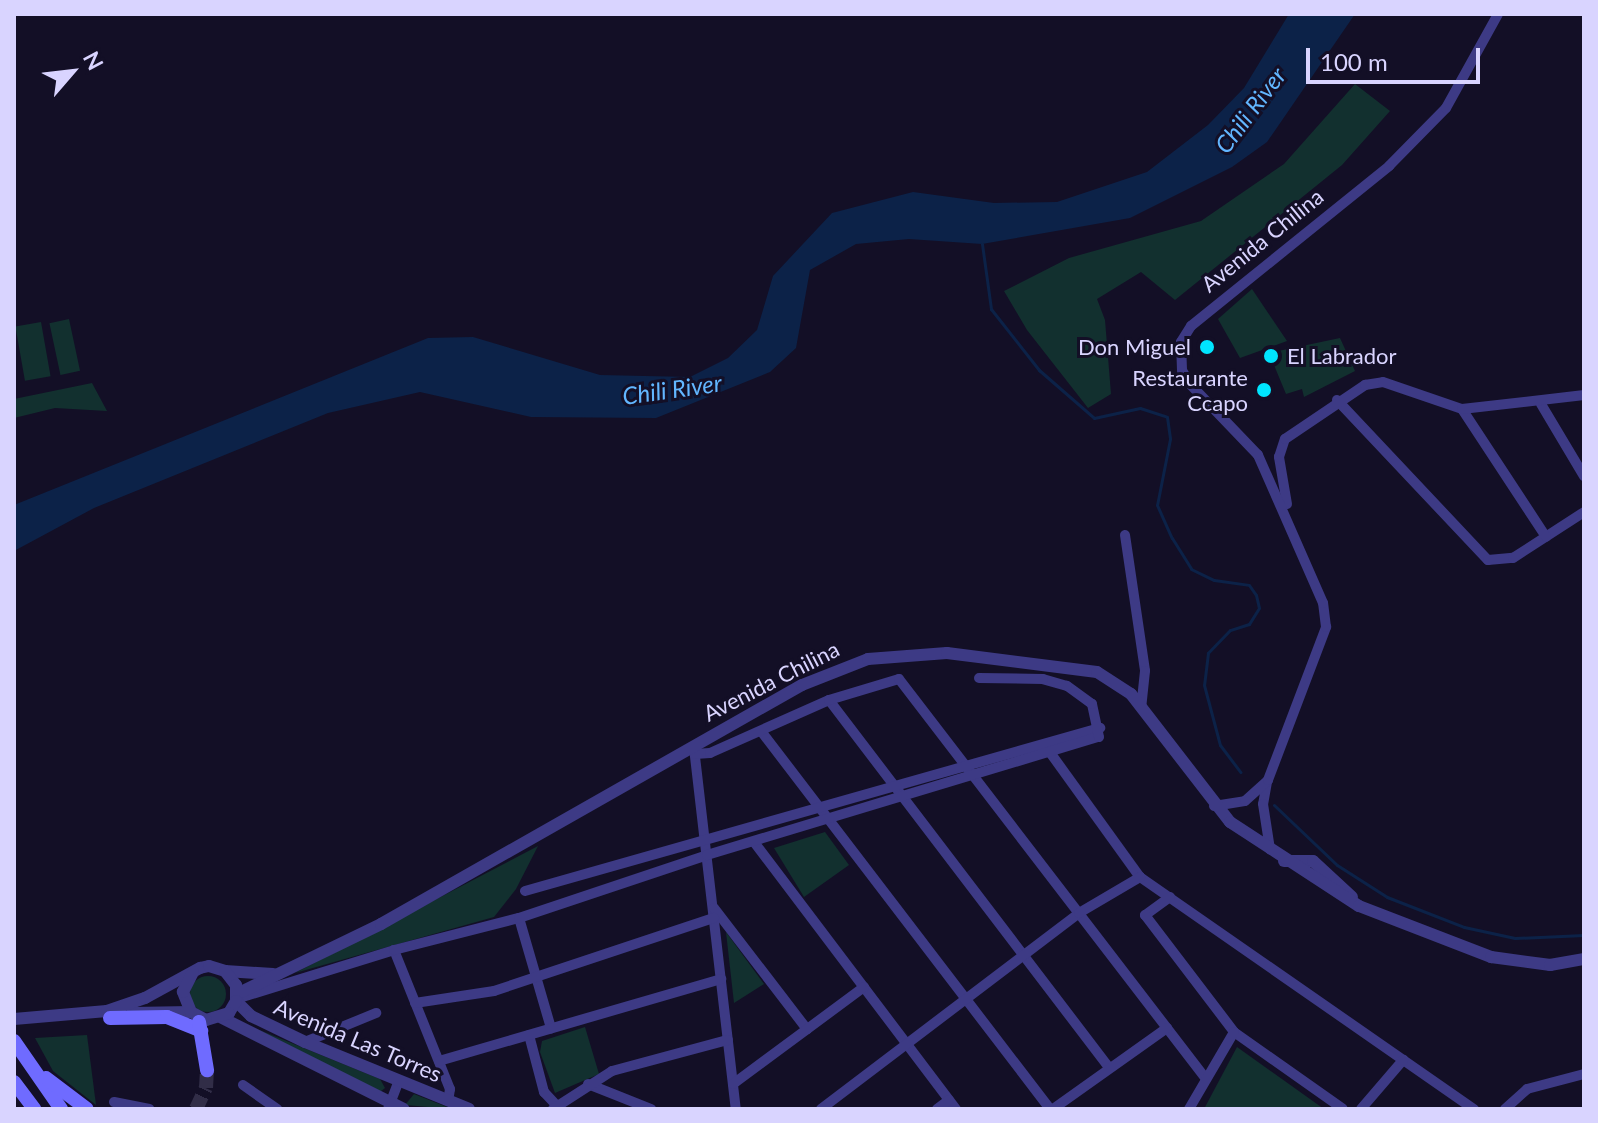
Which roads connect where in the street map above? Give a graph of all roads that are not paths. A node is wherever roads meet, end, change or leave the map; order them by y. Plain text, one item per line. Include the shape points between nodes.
1 (1498, 14) edge
2 (1584, 395) edge
3 (1337, 400) junction
4 (1541, 404) junction
5 (1462, 409) junction
6 (1584, 476) edge
7 (1584, 512) edge
8 (1292, 524) junction
9 (1125, 535) dead end
10 (1546, 537) junction
11 (979, 678) dead end
12 (829, 700) junction
13 (1141, 707) junction
14 (1100, 728) junction
15 (761, 731) junction
16 (1044, 744) junction
17 (695, 750) junction
18 (1052, 755) junction
19 (966, 766) junction
20 (975, 778) junction
21 (1268, 780) junction
22 (895, 786) junction
23 (904, 798) junction
24 (1214, 806) junction
25 (820, 808) junction
26 (829, 820) junction
27 (705, 840) junction
28 (754, 842) junction
29 (1271, 853) junction
30 (707, 855) junction
31 (1140, 877) junction
32 (525, 891) dead end
33 (1170, 897) junction
34 (714, 912) junction
35 (1079, 913) junction
36 (519, 918) junction
37 (394, 950) junction
38 (1024, 955) junction
39 (1584, 959) edge
40 (225, 971) junction
41 (193, 972) junction
42 (280, 973) junction
43 (536, 977) junction
44 (721, 979) junction
45 (864, 987) junction
46 (237, 998) junction
47 (966, 999) junction
48 (415, 1003) junction
49 (376, 1013) dead end
50 (110, 1018) junction
51 (222, 1018) junction
52 (197, 1020) junction
53 (14, 1022) edge
54 (551, 1028) junction
55 (1167, 1028) junction
56 (807, 1029) junction
57 (1234, 1032) junction
58 (529, 1035) junction
59 (728, 1040) junction
60 (305, 1042) junction
61 (16, 1044) edge
62 (907, 1044) junction
63 (1403, 1060) junction
64 (26, 1061) junction
65 (439, 1061) junction
66 (1109, 1067) junction
67 (207, 1070) tunnel mouth
68 (1584, 1074) edge
69 (1206, 1079) junction
70 (399, 1080) junction
71 (14, 1082) edge
72 (588, 1084) junction
73 (733, 1084) junction
74 (243, 1085) dead end
75 (448, 1101) junction
76 (114, 1102) dead end
77 (953, 1104) edge
78 (388, 1106) edge
79 (554, 1107) edge
80 (34, 1109) edge
81 (61, 1109) edge
82 (87, 1109) edge
83 (149, 1109) edge
84 (277, 1109) edge
85 (404, 1109) edge
86 (469, 1109) edge
87 (651, 1109) edge
88 (736, 1109) edge
89 (821, 1109) edge
90 (937, 1109) edge
91 (1052, 1109) edge
92 (1189, 1109) edge
93 (1343, 1109) edge
94 (1361, 1109) edge
95 (1474, 1109) edge
96 (1505, 1109) edge

1 - 8 street, Avenida Chilina via 1446,108 1389,166 1191,326 1181,342 1182,370 1258,455
2 - 4 street
3 - 5 street via 1383,382
3 - 8 street via 1285,439 1279,457
3 - 10 street via 1488,560 1505,561
4 - 5 street
4 - 6 street
5 - 10 street
7 - 10 street
8 - 21 street, Avenida Chilina via 1323,603 1326,627
9 - 13 street via 1145,671
11 - 14 street via 1043,679 1067,686 1092,704
12 - 15 street
12 - 19 street via 899,679
12 - 22 street
13 - 17 street, Avenida Chilina via 1097,672 1070,665 947,653 900,654 830,673
13 - 24 street, Avenida Chilina
14 - 16 street
14 - 18 street via 1095,742
15 - 17 street
15 - 25 street
16 - 18 street
16 - 19 street
17 - 27 street
17 - 42 street, Avenida Chilina
18 - 20 street
18 - 31 street
19 - 20 street
19 - 22 street
20 - 23 street
20 - 35 street
21 - 24 street via 1245,801
21 - 29 street, Avenida Chilina via 1264,829
22 - 23 street
22 - 25 street
23 - 26 street
23 - 38 street
24 - 29 street, Avenida Chilina
25 - 26 street
25 - 27 street
26 - 28 street
26 - 47 street
27 - 30 street
27 - 32 street
28 - 30 street
28 - 45 street
29 - 39 street, Avenida Chilina via 1359,906 1491,957 1550,965
30 - 34 street
30 - 36 street
31 - 33 street
31 - 35 street
33 - 57 street via 1145,915
33 - 63 street
34 - 43 street
34 - 44 street
34 - 56 street
35 - 38 street
35 - 55 street
36 - 37 street
36 - 43 street
37 - 46 street
37 - 48 street
38 - 47 street
38 - 66 street
40 - 41 street via 209,966
40 - 42 street, Avenida Chilina
40 - 46 street
41 - 52 street via 183,992
41 - 53 street via 107,1011
42 - 46 street, Avenida Chilina
43 - 48 street via 494,991
43 - 54 street
44 - 54 street
44 - 59 street
45 - 56 street
45 - 62 street
46 - 51 street
46 - 60 street, Avenida Las Torres via 251,1016
47 - 62 street
47 - 91 street
48 - 65 street
49 - 60 street
50 - 52 main road
50 - 52 street via 150,1010
50 - 53 street
51 - 52 street
51 - 78 street, Avenida Las Torres
52 - 67 main road
54 - 58 street
55 - 66 street
55 - 69 street
56 - 73 street
57 - 69 street
57 - 93 street
58 - 65 street
58 - 79 street via 544,1092
59 - 72 street via 612,1071
59 - 73 street
60 - 70 street, Avenida Las Torres
61 - 64 main road
62 - 77 street
62 - 89 street
63 - 94 street
63 - 95 street
64 - 81 main road
64 - 82 main road
65 - 75 street via 450,1089
66 - 91 street
68 - 96 street via 1527,1089
69 - 92 street
70 - 75 street, Avenida Las Torres
70 - 78 street
71 - 80 main road
72 - 79 street
72 - 87 street
73 - 88 street
74 - 84 street
75 - 86 street, Avenida Las Torres
76 - 83 street
77 - 90 street
78 - 85 street, Avenida Las Torres

